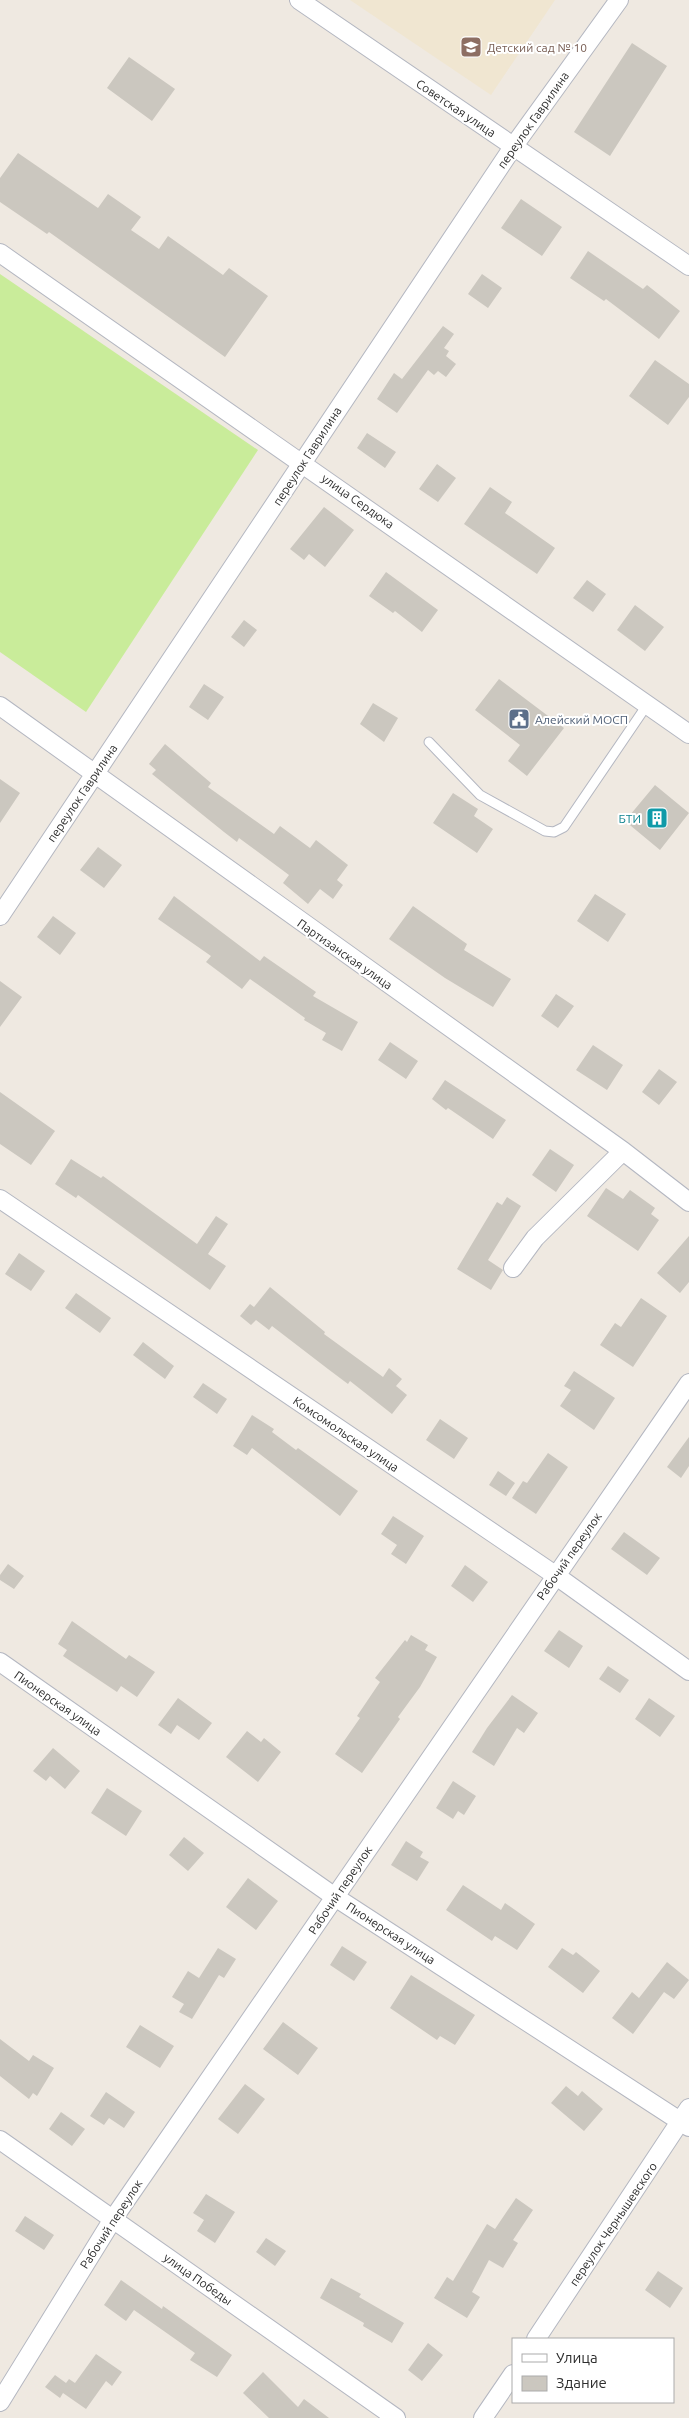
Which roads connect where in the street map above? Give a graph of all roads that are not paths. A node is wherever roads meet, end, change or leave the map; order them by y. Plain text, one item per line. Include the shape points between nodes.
1 (299, 0) edge
2 (620, 0) edge
3 (513, 147) junction
4 (0, 253) edge
5 (689, 266) edge
6 (303, 462) junction
7 (647, 705) junction
8 (0, 706) edge
9 (689, 734) edge
10 (429, 742) dead end
11 (94, 776) junction
12 (0, 916) edge
13 (623, 1151) junction
14 (0, 1199) edge
15 (689, 1202) edge
16 (513, 1268) dead end
17 (689, 1383) edge
18 (555, 1575) junction
19 (0, 1662) edge
20 (689, 1671) edge
21 (335, 1897) junction
22 (686, 2119) edge
23 (0, 2140) edge
24 (113, 2219) junction
25 (537, 2338) edge
26 (512, 2376) edge
27 (0, 2402) edge
28 (396, 2418) edge
29 (484, 2418) edge

1 - 3 street, Советская улица
2 - 3 street, переулок Гаврилина
3 - 5 street, Советская улица
3 - 6 street, переулок Гаврилина
4 - 6 street, улица Сердюка
6 - 7 street, улица Сердюка
6 - 11 street, переулок Гаврилина
7 - 9 street, улица Сердюка
7 - 10 lane via 564,827 554,832 535,827 480,795
8 - 11 street, Партизанская улица
11 - 12 street, переулок Гаврилина
11 - 13 street, Партизанская улица
13 - 15 street, Партизанская улица
13 - 16 street via 536,1238
14 - 18 street, Комсомольская улица
17 - 18 street, Рабочий переулок
18 - 20 street, Комсомольская улица
18 - 21 street, Рабочий переулок
19 - 21 street, Пионерская улица
21 - 22 street, Пионерская улица
21 - 24 street, Рабочий переулок
22 - 25 street, переулок Чернышевского
23 - 24 street, улица Победы
24 - 27 street, Рабочий переулок
24 - 28 street, улица Победы
26 - 29 street

